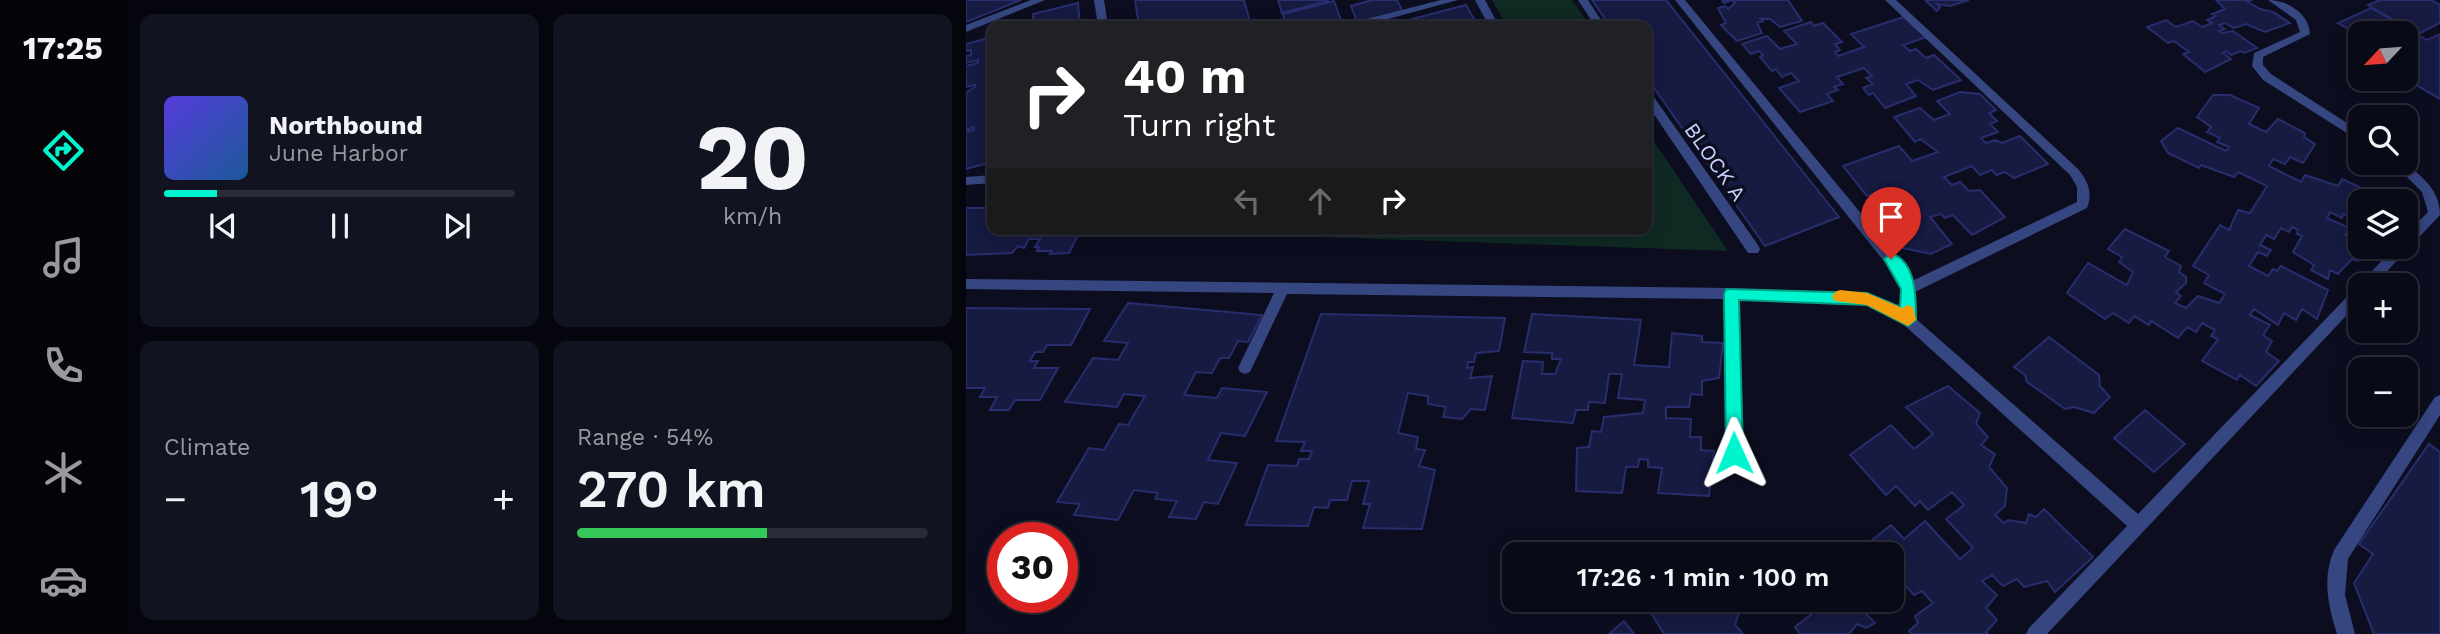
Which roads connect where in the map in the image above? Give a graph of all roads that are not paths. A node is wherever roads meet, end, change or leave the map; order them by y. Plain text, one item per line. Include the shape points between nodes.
1 (1040, 0) edge
2 (1099, 0) edge
3 (1453, 0) edge
4 (1480, 0) edge
5 (1583, 0) edge
6 (1680, 0) edge
7 (1890, 0) edge
8 (2273, 0) edge
9 (1434, 2) edge
10 (1102, 21) edge
11 (1368, 21) edge
12 (1491, 21) edge
13 (1597, 21) edge
14 (966, 29) edge
15 (1652, 103) edge
16 (2348, 130) edge
17 (2412, 175) edge
18 (987, 179) edge
19 (966, 181) edge
20 (2418, 231) edge
21 (1752, 249) dead end
22 (2391, 259) edge
23 (2378, 273) edge
24 (966, 284) edge
25 (1283, 288) junction
26 (1908, 289) junction
27 (1731, 294) junction
28 (2348, 305) edge
29 (1908, 320) junction
30 (1245, 368) dead end
31 (2440, 402) edge
32 (1734, 453) dead end
33 (2138, 525) junction
34 (2035, 634) edge
35 (2346, 634) edge

1 - 14 street
2 - 10 street
3 - 9 street
4 - 12 street
5 - 13 street
6 - 26 street via 1895,264
7 - 26 street via 2074,172 2085,195 2083,205
8 - 16 street via 2299,17 2305,34 2258,55 2257,65 2267,77
9 - 11 street
15 - 21 street, BLOCK A
17 - 20 street via 2428,190 2435,213
18 - 19 street
22 - 23 street
24 - 25 street
25 - 27 street
25 - 30 street
26 - 29 street
27 - 29 street via 1867,299
27 - 32 street
28 - 33 street
29 - 33 street
31 - 35 street via 2340,556 2334,576 2335,603
33 - 34 street

